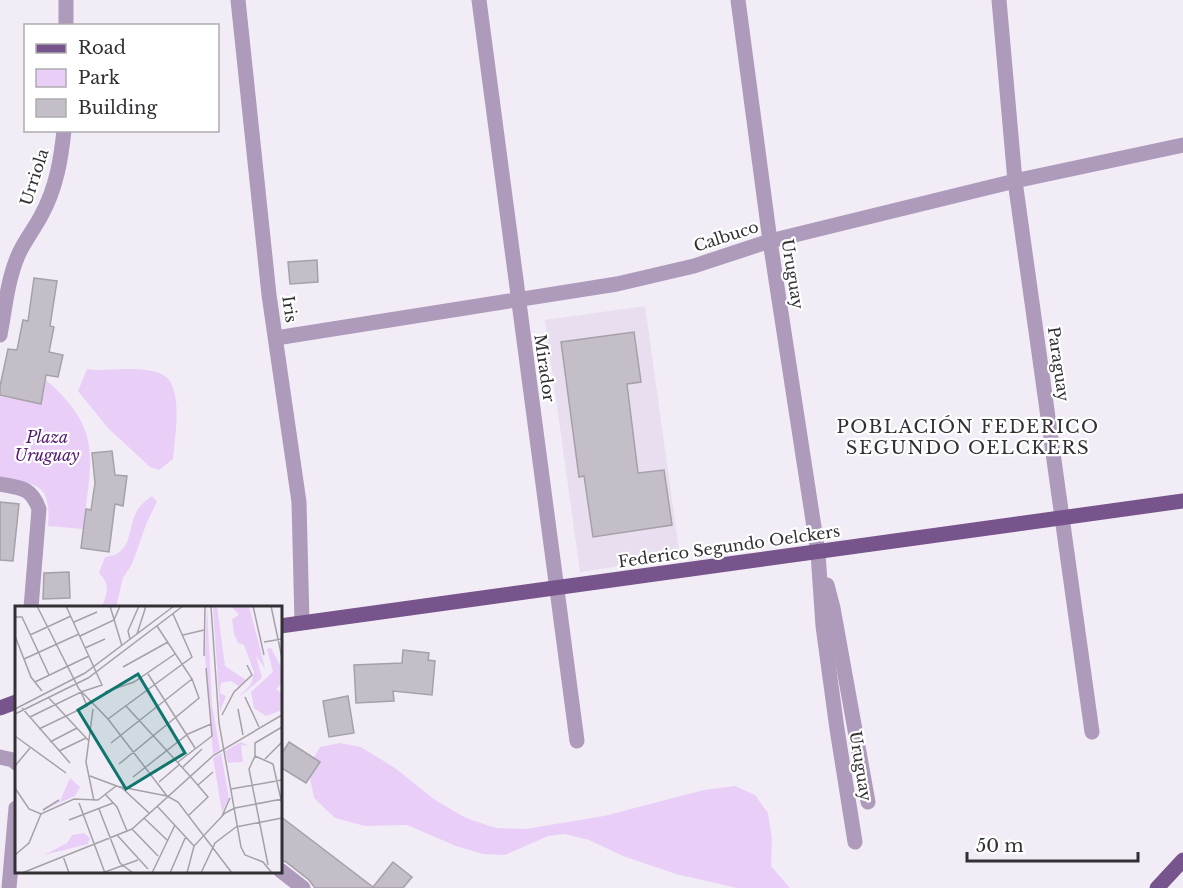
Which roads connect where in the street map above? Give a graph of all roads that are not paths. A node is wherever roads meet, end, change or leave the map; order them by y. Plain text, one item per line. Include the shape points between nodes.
1 (66, 0) edge
2 (238, 0) edge
3 (479, 0) edge
4 (738, 0) edge
5 (999, 0) edge
6 (66, 24) edge
7 (64, 132) edge
8 (1183, 145) edge
9 (1015, 181) junction
10 (770, 241) junction
11 (517, 300) junction
12 (0, 335) edge
13 (276, 338) junction
14 (0, 484) edge
15 (1183, 501) edge
16 (1062, 517) junction
17 (819, 553) junction
18 (557, 588) junction
19 (31, 606) edge
20 (302, 622) junction
21 (282, 626) edge
22 (15, 702) edge
23 (0, 708) edge
24 (1092, 732) dead end
25 (578, 741) dead end
26 (0, 757) edge
27 (15, 762) edge
28 (868, 802) dead end
29 (15, 819) edge
30 (855, 842) dead end
31 (1183, 860) edge
32 (282, 872) edge
33 (9, 888) edge
34 (303, 888) edge
35 (1157, 888) edge

1 - 6 street
2 - 13 street, Iris
3 - 11 street, Mirador
4 - 10 street, Uruguay
5 - 9 street, Paraguay
7 - 12 street, Urriola via 51,191 12,271
8 - 9 street, Calbuco
9 - 10 street, Calbuco
9 - 16 street, Paraguay
10 - 11 street, Calbuco via 694,266 617,285
10 - 17 street, Uruguay
11 - 13 street, Calbuco
11 - 18 street, Mirador
13 - 20 street, Iris via 299,502
14 - 19 street via 25,489 34,496 39,509
15 - 16 main road, Federico Segundo Oelckers
16 - 17 main road, Federico Segundo Oelckers
16 - 24 street, Paraguay
17 - 18 main road, Federico Segundo Oelckers
17 - 28 street, Uruguay via 833,608
17 - 30 street, Uruguay via 823,626
18 - 20 main road, Federico Segundo Oelckers
18 - 25 street, Mirador
20 - 21 main road, Federico Segundo Oelckers
22 - 23 main road
26 - 27 street
29 - 33 street
31 - 35 main road
32 - 34 street

